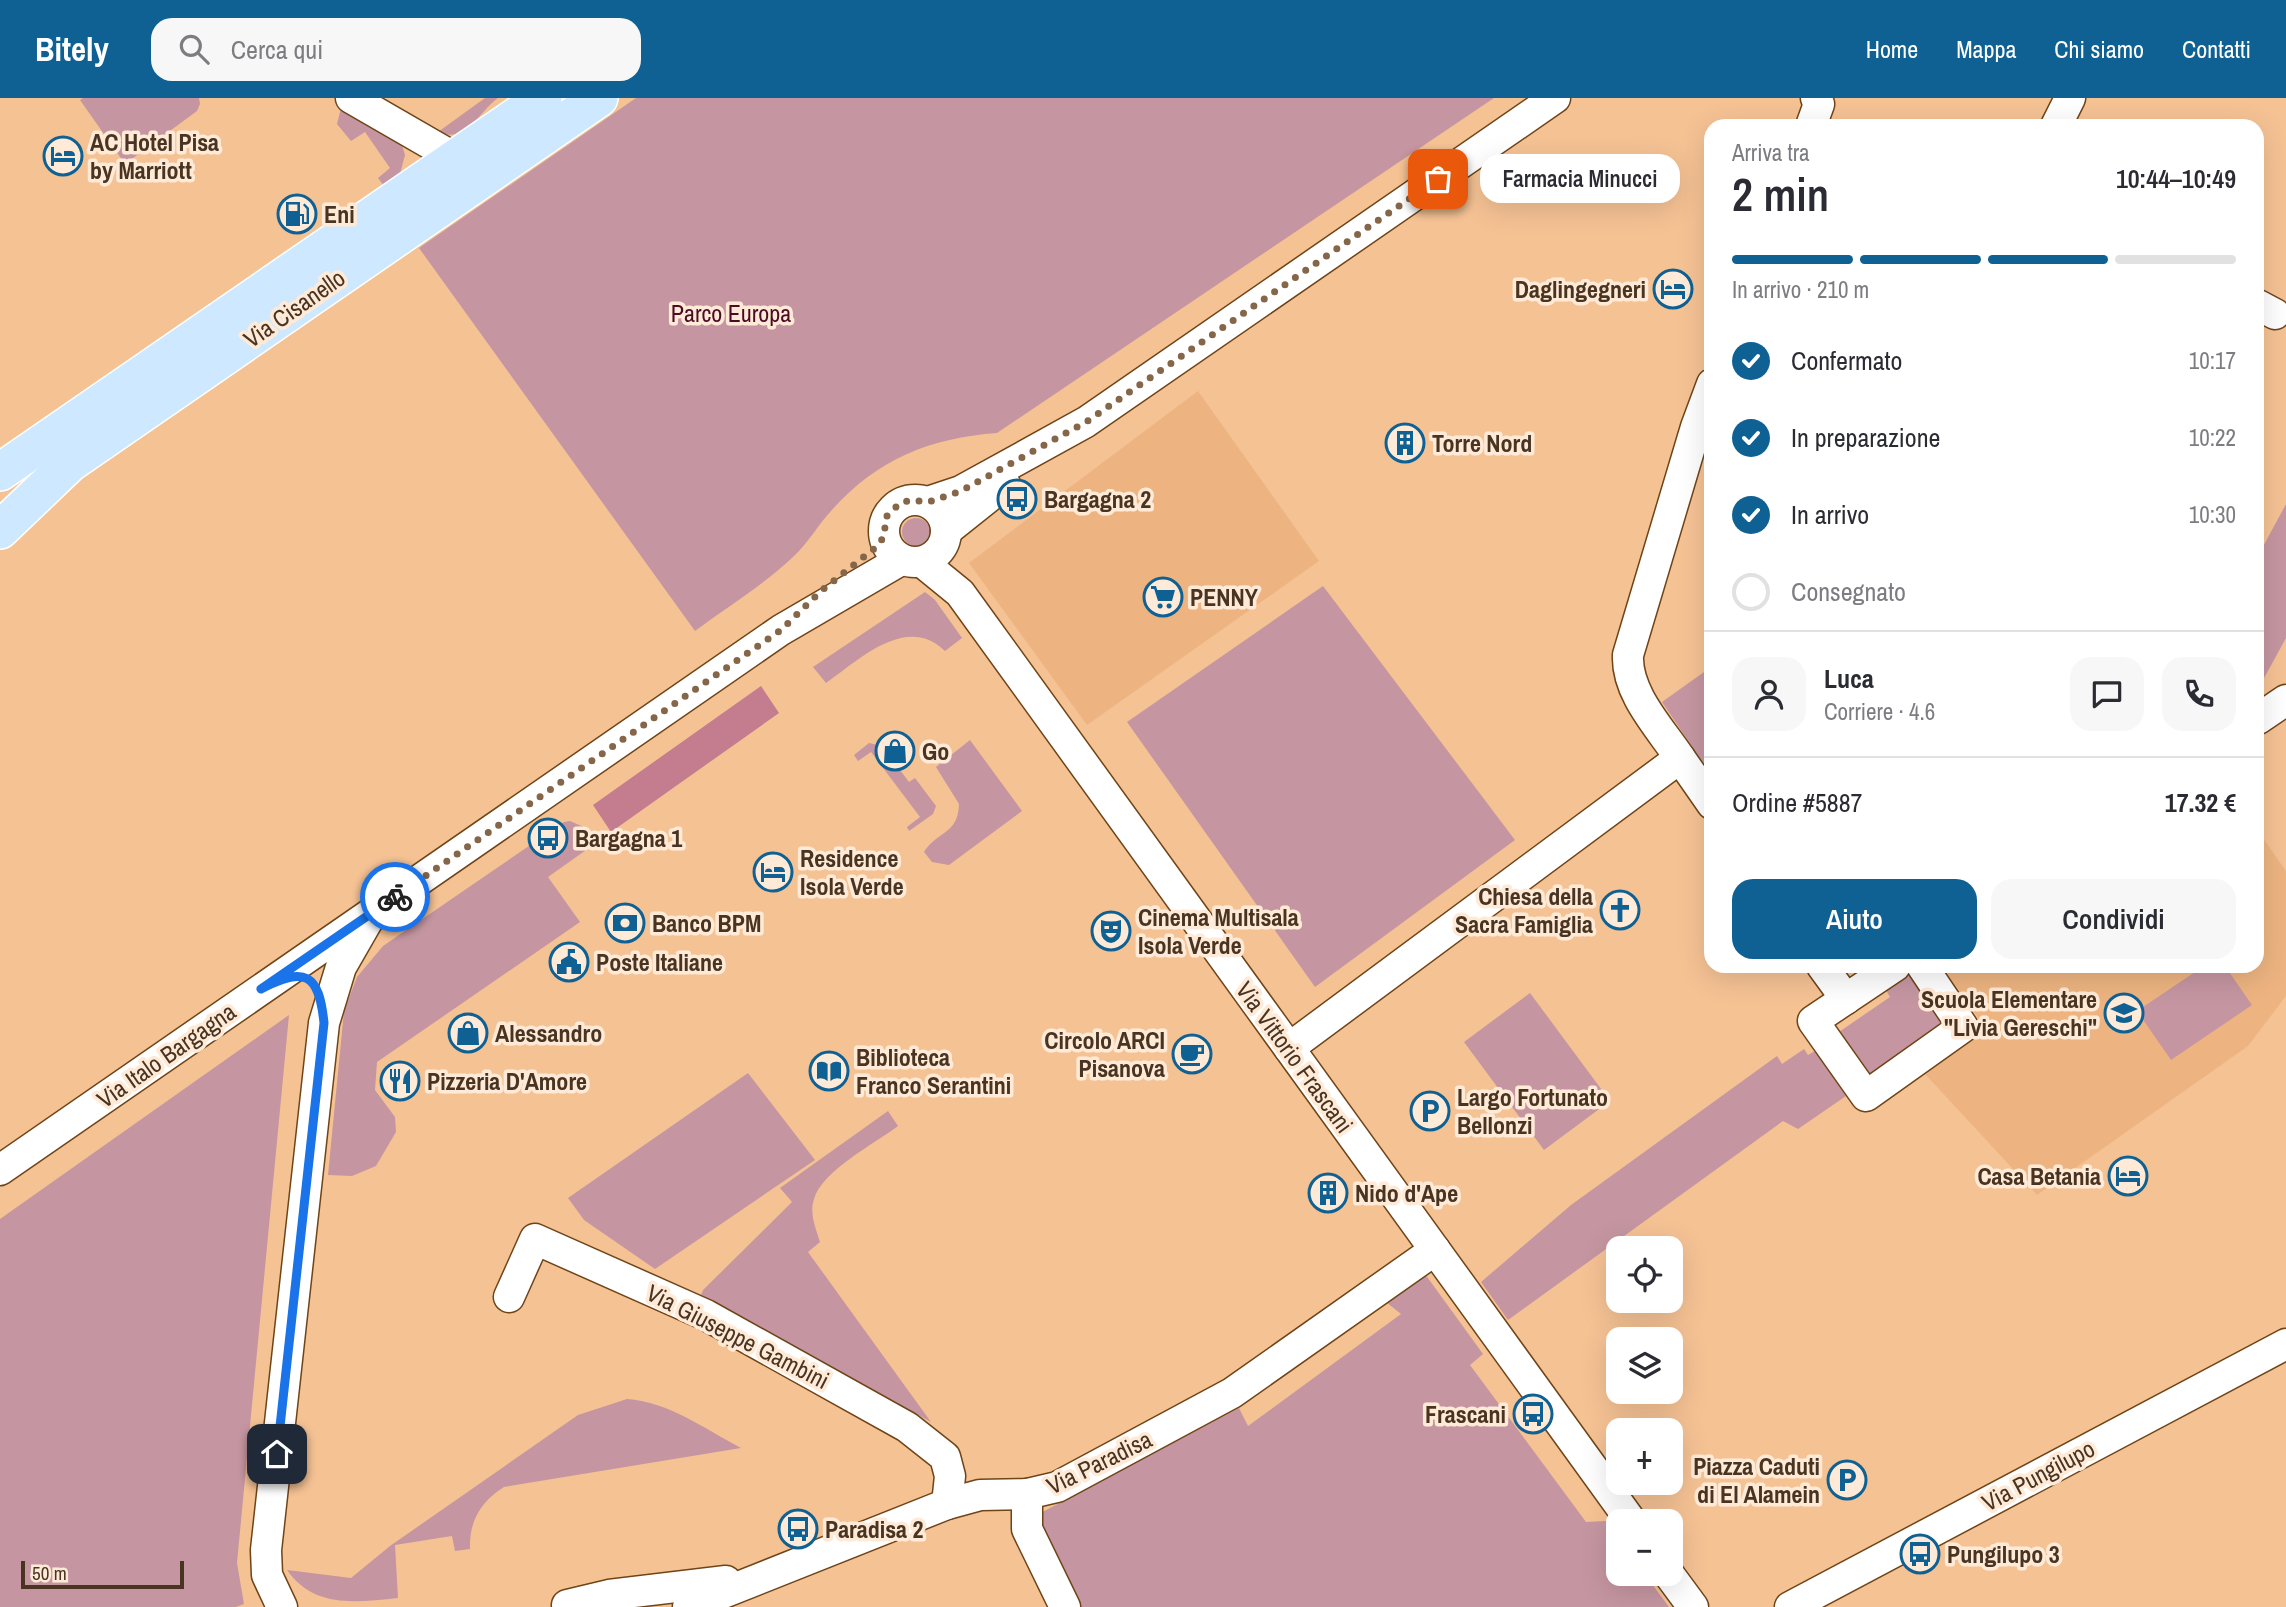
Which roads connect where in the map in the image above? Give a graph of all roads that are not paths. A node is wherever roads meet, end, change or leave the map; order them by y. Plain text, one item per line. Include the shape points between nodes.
1 (351, 98) edge
2 (543, 98) edge
3 (599, 98) edge
4 (1555, 98) edge
5 (1816, 98) edge
6 (2070, 98) edge
7 (1814, 119) edge
8 (2060, 119) edge
9 (455, 159) junction
10 (1704, 406) edge
11 (1086, 422) junction
12 (0, 472) edge
13 (928, 502) junction
14 (0, 530) edge
15 (945, 536) junction
16 (902, 553) junction
17 (960, 593) junction
18 (2286, 700) edge
19 (2264, 715) edge
20 (1680, 758) junction
21 (1704, 792) edge
22 (375, 910) junction
23 (1827, 973) edge
24 (1885, 973) edge
25 (1927, 973) edge
26 (261, 989) junction
27 (1846, 999) junction
28 (324, 1023) junction
29 (1289, 1048) junction
30 (0, 1170) edge
31 (1435, 1250) junction
32 (509, 1297) dead end
33 (2286, 1344) edge
34 (939, 1450) junction
35 (991, 1493) junction
36 (1027, 1494) junction
37 (947, 1504) junction
38 (1622, 1509) edge
39 (761, 1577) junction
40 (1678, 1586) edge
41 (569, 1606) edge
42 (282, 1607) edge
43 (688, 1607) edge
44 (1065, 1607) edge
45 (1693, 1607) edge
46 (1790, 1607) edge

1 - 9 street
2 - 9 main road, Via Cisanello
3 - 14 main road, Via Cisanello via 70,463
4 - 11 street
5 - 7 street via 1819,104
6 - 8 street
9 - 12 main road, Via Cisanello
10 - 20 street via 1628,655 1629,674 1639,698
11 - 13 street via 961,491
11 - 15 street
13 - 15 street via 941,513
13 - 16 street via 912,500 886,517
15 - 16 street via 936,554
15 - 17 street, Via Vittorio Frascani
16 - 17 street, Via Vittorio Frascani
16 - 22 street, Via Italo Bargagna via 866,557 821,591 781,630
17 - 29 street, Via Vittorio Frascani
18 - 19 street
20 - 21 street
20 - 29 street
22 - 26 street, Via Italo Bargagna
22 - 28 street via 346,956
23 - 27 street
24 - 27 street
25 - 27 street via 1963,1027 1866,1096 1813,1021
26 - 28 street via 287,977 310,980 320,991
26 - 30 street, Via Italo Bargagna
28 - 42 street via 266,1550 267,1575
29 - 31 street, Via Vittorio Frascani
31 - 36 street, Via Paradisa via 1232,1393 1057,1487
31 - 38 street, Via Vittorio Frascani
32 - 34 street, Via Giuseppe Gambini via 535,1239 706,1315 878,1409
33 - 46 street, Via Pungilupo
34 - 35 street
34 - 37 street via 950,1472
35 - 36 street, Via Paradisa
35 - 37 street, Via Paradisa
36 - 44 street via 1027,1529
37 - 39 street, Via Paradisa
39 - 41 street via 609,1595
39 - 43 street, Via Paradisa
40 - 45 street

